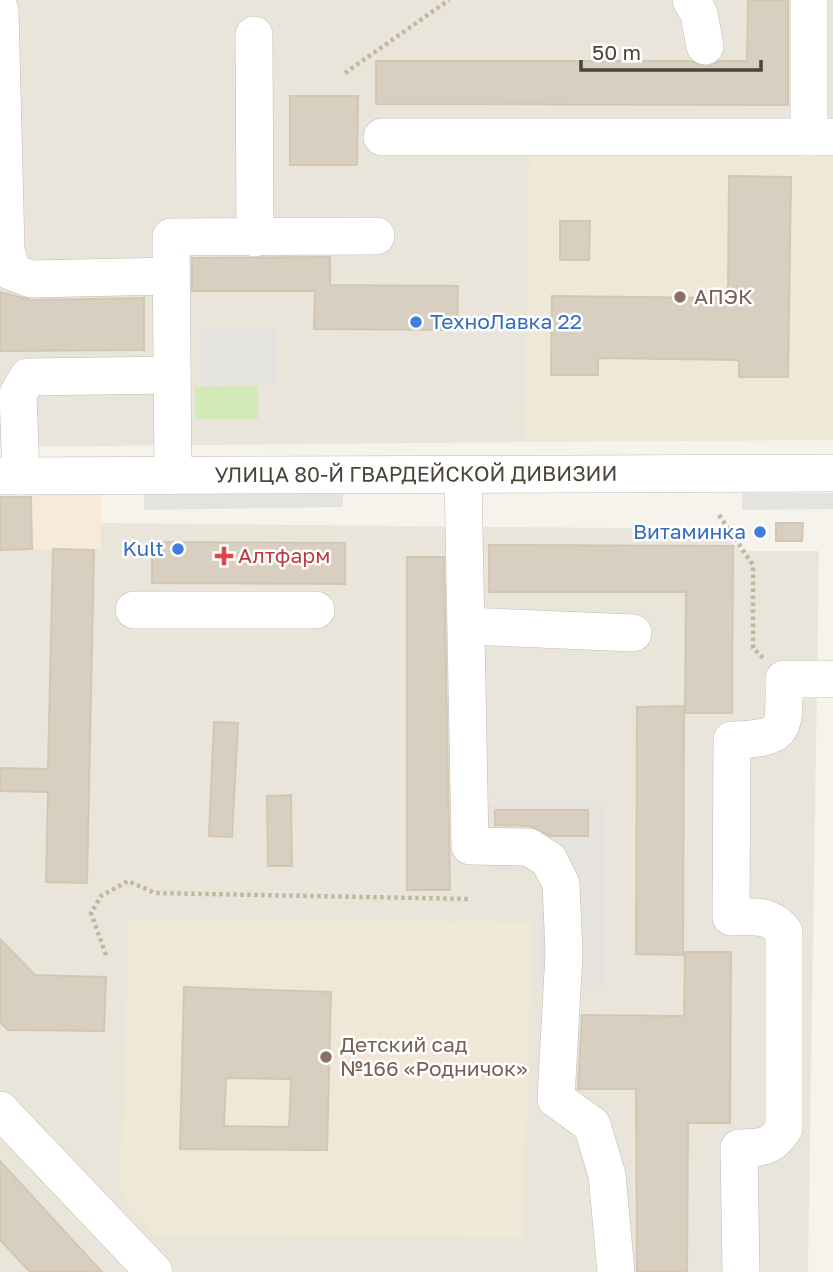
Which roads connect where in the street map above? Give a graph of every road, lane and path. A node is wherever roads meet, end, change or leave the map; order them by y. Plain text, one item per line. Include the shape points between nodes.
1 (449, 0) edge
2 (691, 0) edge
3 (809, 0) edge
4 (0, 10) edge
5 (254, 35) dead end
6 (705, 46) dead end
7 (345, 73) dead end
8 (382, 137) dead end
9 (821, 137) edge
10 (376, 236) dead end
11 (256, 238) junction
12 (171, 276) junction
13 (172, 375) junction
14 (833, 472) edge
15 (463, 474) junction
16 (173, 475) junction
17 (10, 476) edge
18 (719, 515) dead end
19 (134, 610) dead end
20 (316, 610) dead end
21 (467, 626) junction
22 (633, 633) dead end
23 (784, 679) junction
24 (833, 679) edge
25 (469, 899) dead end
26 (106, 955) dead end
27 (0, 1110) edge
28 (154, 1272) edge
29 (616, 1272) edge
30 (741, 1272) edge

1 - 7 path
2 - 6 street via 699,14
3 - 9 street
4 - 12 street via 6,250 12,272 31,279
5 - 11 street
8 - 9 street
10 - 11 street
11 - 12 street via 171,237
12 - 13 street
13 - 16 street
13 - 17 street via 28,377 18,394
14 - 15 street, УЛИЦА 80-Й ГВАРДЕЙСКОЙ ДИВИЗИИ
15 - 16 street, УЛИЦА 80-Й ГВАРДЕЙСКОЙ ДИВИЗИИ
15 - 21 street
16 - 17 street, УЛИЦА 80-Й ГВАРДЕЙСКОЙ ДИВИЗИИ
18 - 23 path via 753,565 753,648
19 - 20 street
21 - 22 street
21 - 29 street via 470,846 529,847 549,860 561,884 565,953 556,1098 592,1125 607,1175
23 - 24 street
23 - 30 street via 784,717 779,728 766,739 732,740 731,917 764,917 777,922 784,932 784,1128 765,1148 739,1148
25 - 26 path via 155,893 128,881 101,896 91,912
27 - 28 street

